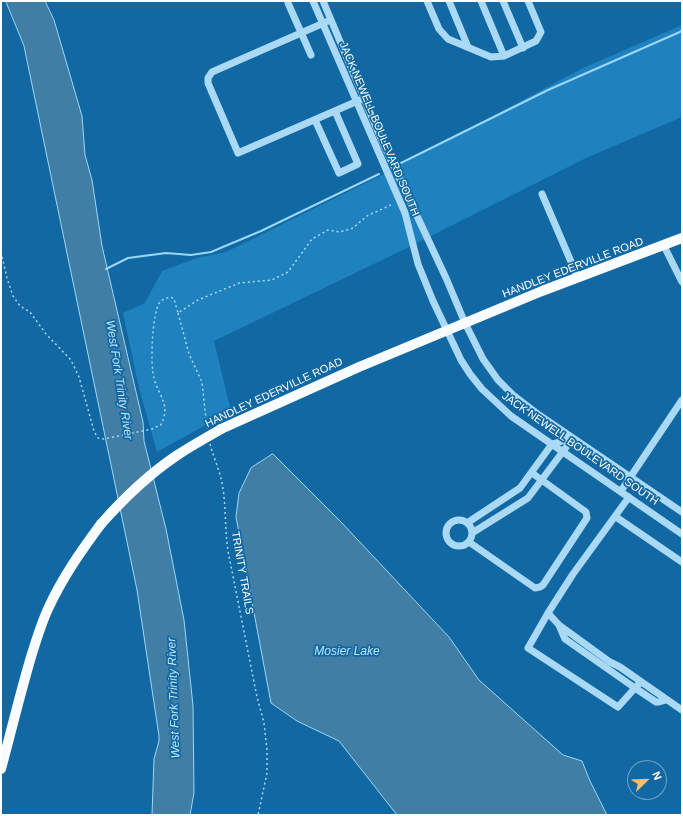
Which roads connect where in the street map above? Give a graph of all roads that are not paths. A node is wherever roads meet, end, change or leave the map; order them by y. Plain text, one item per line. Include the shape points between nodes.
1 (313, 1) edge
2 (323, 1) edge
3 (427, 1) edge
4 (449, 1) edge
5 (481, 1) edge
6 (503, 1) edge
7 (528, 1) edge
8 (288, 2) dead end
9 (331, 20) junction
10 (323, 24) junction
11 (301, 34) junction
12 (468, 47) junction
13 (523, 48) junction
14 (311, 55) dead end
15 (504, 56) junction
16 (364, 98) junction
17 (356, 101) junction
18 (335, 111) junction
19 (315, 120) junction
20 (542, 194) dead end
21 (682, 239) edge
22 (664, 246) junction
23 (578, 278) junction
24 (682, 282) edge
25 (465, 323) junction
26 (446, 331) junction
27 (682, 400) edge
28 (573, 438) junction
29 (552, 444) junction
30 (564, 452) junction
31 (532, 473) junction
32 (630, 476) junction
33 (542, 480) junction
34 (621, 491) junction
35 (629, 497) junction
36 (682, 512) edge
37 (616, 517) junction
38 (467, 523) junction
39 (472, 533) junction
40 (682, 534) edge
41 (469, 542) junction
42 (682, 562) edge
43 (548, 613) junction
44 (559, 625) junction
45 (614, 668) junction
46 (641, 682) junction
47 (635, 688) junction
48 (666, 700) junction
49 (682, 710) edge
50 (1, 769) edge

1 - 10 street, JACK NEWELL BOULEVARD SOUTH
2 - 9 street, JACK NEWELL BOULEVARD SOUTH
3 - 12 street via 439,29 448,39
4 - 12 street
5 - 15 street
6 - 13 street
7 - 13 street via 541,32 536,41
8 - 11 street
9 - 10 street
9 - 16 street, JACK NEWELL BOULEVARD SOUTH
10 - 11 street
10 - 17 street, JACK NEWELL BOULEVARD SOUTH
11 - 14 street
11 - 19 street via 212,72 208,83 238,153
12 - 15 street via 491,57
13 - 15 street
16 - 17 street
16 - 25 street, JACK NEWELL BOULEVARD SOUTH
17 - 18 street
17 - 26 street, JACK NEWELL BOULEVARD SOUTH via 400,202 418,264
18 - 19 street
18 - 19 street via 358,164 339,173
20 - 23 street
21 - 22 main road, HANDLEY EDERVILLE ROAD
22 - 23 main road, HANDLEY EDERVILLE ROAD
22 - 24 street
23 - 25 main road, HANDLEY EDERVILLE ROAD
25 - 26 main road, HANDLEY EDERVILLE ROAD
25 - 28 street, JACK NEWELL BOULEVARD SOUTH via 483,359 498,380 513,395
26 - 29 street, JACK NEWELL BOULEVARD SOUTH via 461,360 482,389 511,416
26 - 50 main road, HANDLEY EDERVILLE ROAD, bridge via 221,429 177,455 126,496 76,557 54,596 39,631
27 - 32 street
28 - 29 street
28 - 30 street
28 - 32 street, JACK NEWELL BOULEVARD SOUTH
29 - 30 street, JACK NEWELL BOULEVARD SOUTH
29 - 31 street
30 - 33 street
30 - 34 street, JACK NEWELL BOULEVARD SOUTH
31 - 33 street
31 - 38 street via 520,488
32 - 34 street
32 - 36 street, JACK NEWELL BOULEVARD SOUTH
33 - 39 street via 523,503
33 - 41 street via 586,512 587,518 540,587 536,588
34 - 35 street, JACK NEWELL BOULEVARD SOUTH
35 - 37 street
35 - 40 street, JACK NEWELL BOULEVARD SOUTH
37 - 42 street
37 - 43 street via 573,574
38 - 39 street
38 - 41 street via 457,520 453,522 448,526 446,534 455,546
39 - 41 street
43 - 44 street
43 - 47 street via 528,648 618,707
44 - 45 street via 601,655
44 - 45 street via 565,639
45 - 46 street
45 - 47 street
46 - 47 street
46 - 48 street
47 - 48 street via 656,702
48 - 49 street

